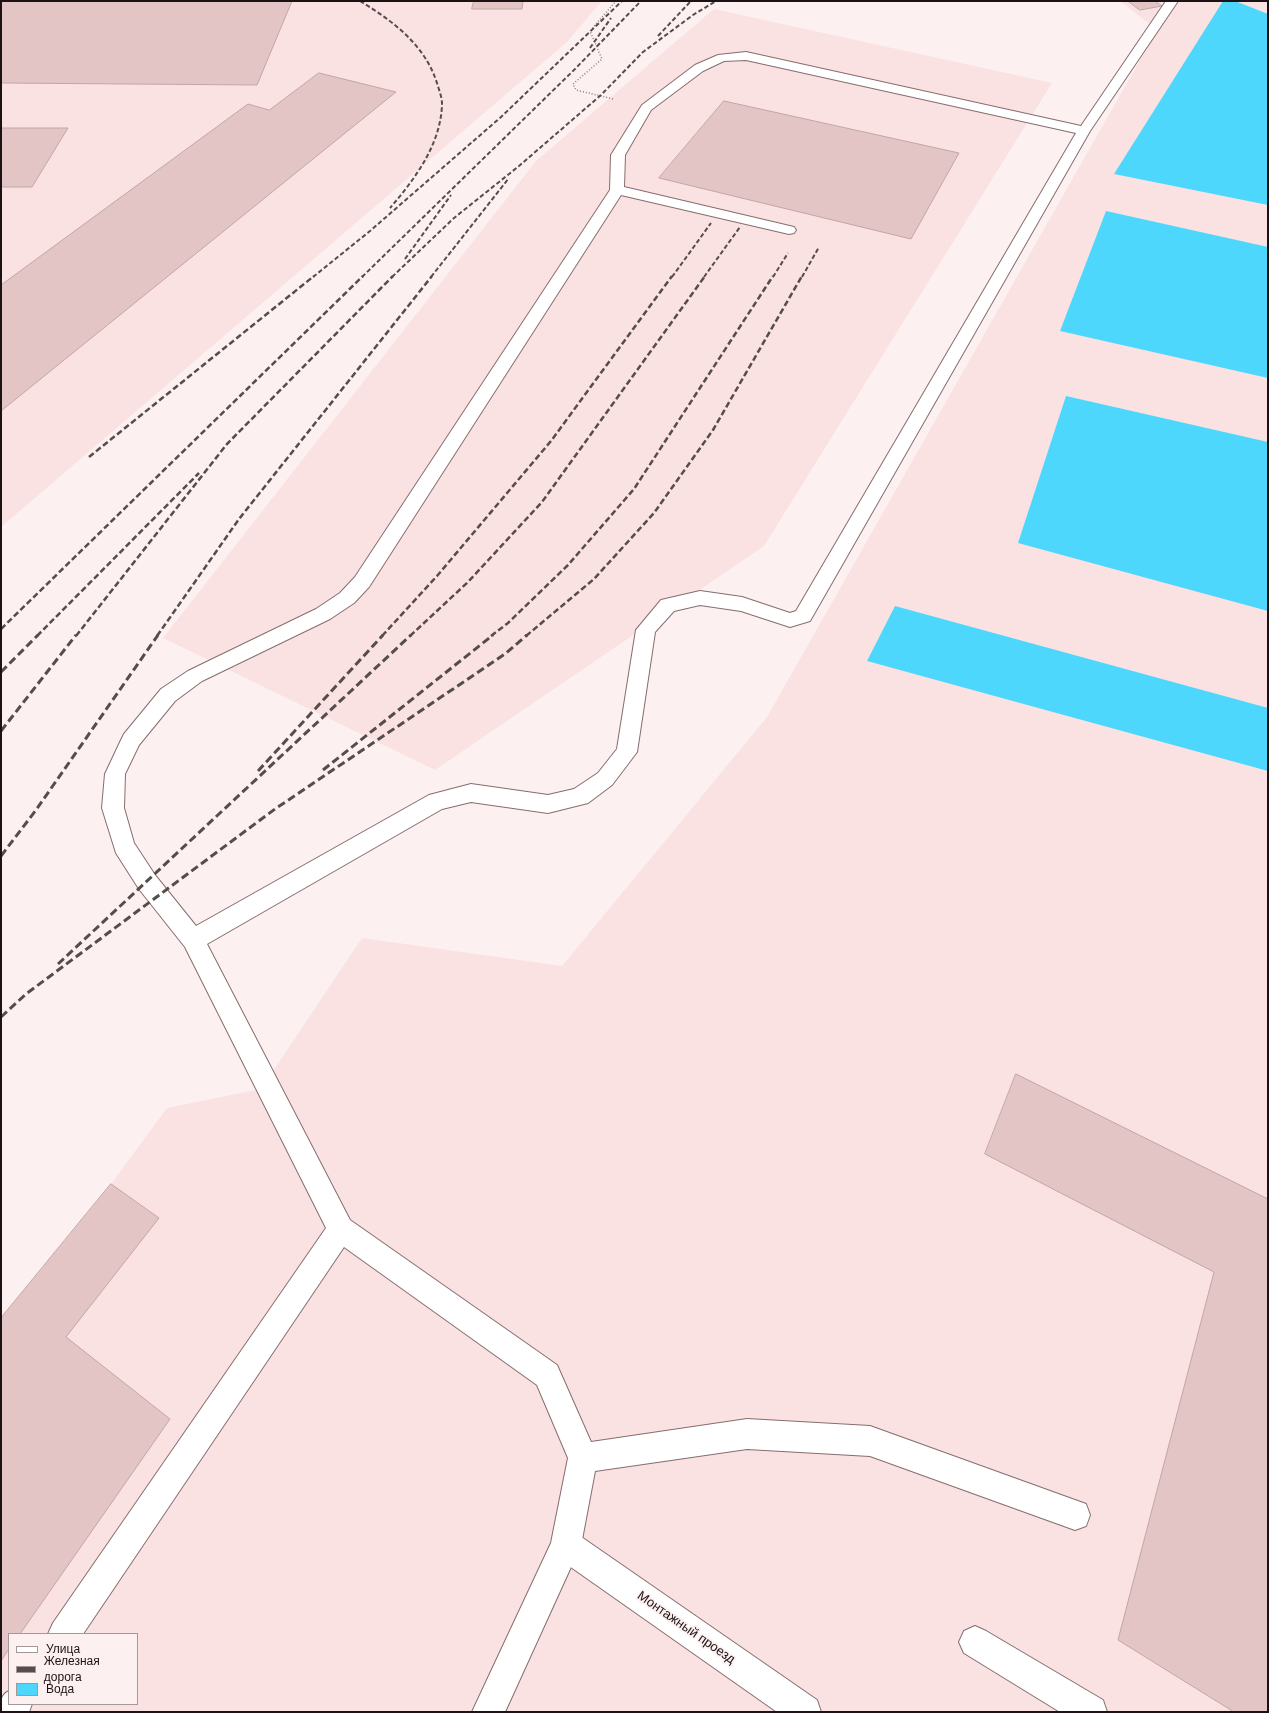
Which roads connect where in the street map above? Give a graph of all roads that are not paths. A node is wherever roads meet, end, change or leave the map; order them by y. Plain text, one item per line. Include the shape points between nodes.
1 (1172, 1) edge
2 (1084, 131) junction
3 (617, 190) junction
4 (789, 230) dead end
5 (193, 940) junction
6 (341, 1229) junction
7 (584, 1458) junction
8 (1075, 1515) dead end
9 (566, 1545) junction
10 (65, 1633) edge
11 (975, 1642) dead end
12 (488, 1712) edge
13 (805, 1712) edge
14 (1091, 1712) edge

1 - 2 street
2 - 3 street via 746,56 722,58 699,68 646,108 618,155
2 - 5 street via 803,616 790,620 742,604 700,598 668,605 646,630 627,752 605,779 580,797 548,804 471,793 437,801
3 - 4 street
3 - 5 street via 362,582 347,598 323,614 195,676 168,695 132,740 115,774 113,808 124,846 147,882
5 - 6 street
6 - 7 street via 547,1375
6 - 10 street
7 - 8 street via 747,1434 870,1442
7 - 9 street
9 - 12 street
9 - 13 street, Монтажный проезд
11 - 14 street

